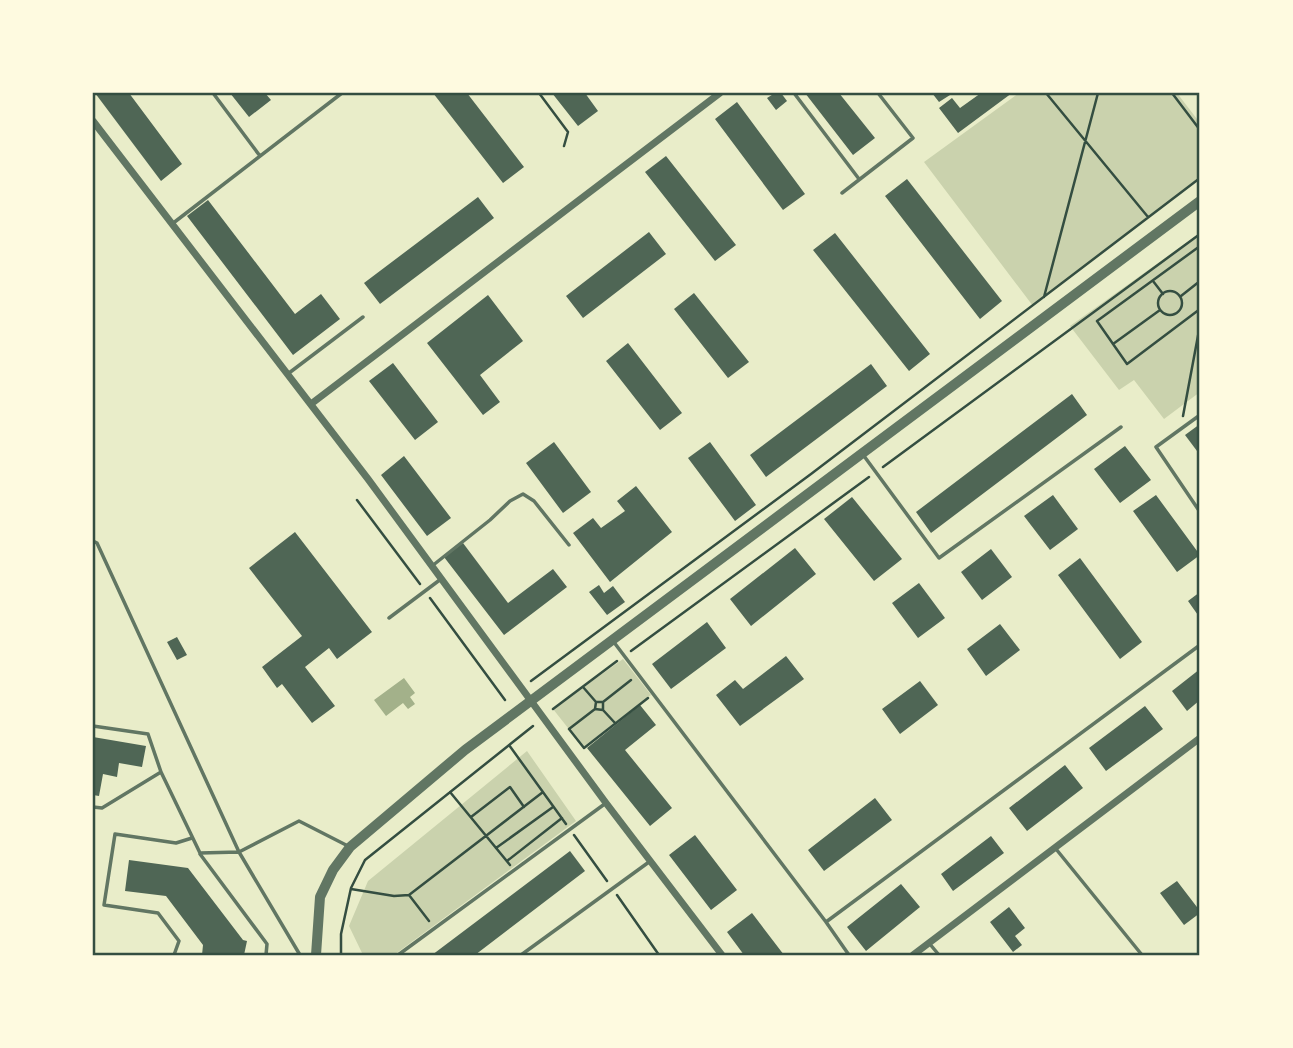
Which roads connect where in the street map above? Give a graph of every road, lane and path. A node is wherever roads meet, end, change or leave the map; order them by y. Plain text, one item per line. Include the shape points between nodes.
1 (213, 93) edge
2 (342, 93) edge
3 (539, 93) edge
4 (720, 93) edge
5 (793, 93) edge
6 (878, 93) edge
7 (1046, 93) edge
8 (1098, 93) edge
9 (1172, 93) edge
10 (93, 121) edge
11 (1200, 130) edge
12 (1084, 141) junction
13 (564, 146) dead end
14 (260, 156) junction
15 (1200, 177) edge
16 (859, 179) junction
17 (842, 193) dead end
18 (1200, 201) edge
19 (1148, 218) junction
20 (172, 224) junction
21 (1200, 247) edge
22 (1153, 281) junction
23 (1200, 281) edge
24 (1163, 294) junction
25 (1044, 297) junction
26 (1180, 297) junction
27 (1200, 309) edge
28 (1160, 310) junction
29 (363, 317) dead end
30 (1200, 325) edge
31 (1113, 344) junction
32 (288, 374) junction
33 (311, 404) junction
34 (1200, 415) edge
35 (1121, 427) dead end
36 (1180, 430) junction
37 (862, 453) junction
38 (357, 500) dead end
39 (1200, 512) edge
40 (93, 541) edge
41 (569, 545) dead end
42 (432, 566) junction
43 (441, 578) junction
44 (425, 591) junction
45 (389, 618) dead end
46 (612, 640) junction
47 (1200, 645) edge
48 (634, 677) dead end
49 (531, 681) dead end
50 (583, 687) dead end
51 (654, 694) junction
52 (505, 699) dead end
53 (531, 700) junction
54 (596, 702) junction
55 (611, 704) dead end
56 (603, 706) junction
57 (595, 709) junction
58 (615, 723) junction
59 (93, 726) edge
60 (533, 726) dead end
61 (1200, 738) edge
62 (509, 745) junction
63 (161, 772) junction
64 (450, 792) junction
65 (543, 792) junction
66 (606, 803) junction
67 (553, 806) junction
68 (93, 807) edge
69 (524, 807) junction
70 (471, 817) junction
71 (562, 818) junction
72 (569, 829) junction
73 (486, 836) junction
74 (192, 838) junction
75 (350, 847) junction
76 (496, 848) junction
77 (1055, 848) junction
78 (239, 852) junction
79 (200, 853) junction
80 (651, 860) junction
81 (351, 888) junction
82 (612, 889) junction
83 (410, 895) junction
84 (428, 919) dead end
85 (826, 922) junction
86 (929, 943) junction
87 (174, 955) edge
88 (266, 955) edge
89 (300, 955) edge
90 (316, 955) edge
91 (341, 955) edge
92 (398, 955) edge
93 (521, 955) edge
94 (659, 955) edge
95 (722, 955) edge
96 (849, 955) edge
97 (913, 955) edge
98 (939, 955) edge
99 (1142, 955) edge

1 - 14 lane
2 - 14 lane
3 - 13 path via 568,132
4 - 33 street
5 - 16 lane
6 - 16 lane via 913,138
7 - 12 path
8 - 12 path
9 - 11 path
10 - 20 street
12 - 19 path
12 - 25 path
14 - 20 lane
15 - 19 path
16 - 17 lane
18 - 37 street
19 - 25 path
20 - 32 street
21 - 22 path
22 - 24 path
22 - 31 path via 1097,321
23 - 26 path
24 - 26 path
24 - 28 path via 1158,300
25 - 49 path
26 - 28 path via 1177,312 1169,315
27 - 31 path via 1127,364
28 - 31 path
29 - 32 lane
30 - 36 path
32 - 33 street
33 - 42 street
34 - 36 lane
35 - 37 lane via 939,558
36 - 39 lane via 1156,447
37 - 46 street
38 - 44 path
40 - 78 lane
41 - 42 lane via 523,494
42 - 43 street
43 - 44 lane
43 - 53 street
44 - 45 lane
44 - 52 path
46 - 51 lane
46 - 53 street
47 - 85 lane
48 - 56 path
50 - 54 path
51 - 58 path
51 - 85 lane
53 - 66 street
53 - 75 street
54 - 56 path
54 - 57 path
55 - 56 path
56 - 57 path
56 - 58 path
57 - 58 path via 569,729 584,748
59 - 63 lane via 148,734
60 - 62 path
61 - 77 street
62 - 64 path
62 - 65 path
63 - 68 lane via 103,808
63 - 74 lane
64 - 70 path
64 - 81 path via 365,860
65 - 67 path
65 - 69 path
66 - 72 lane
66 - 80 street
67 - 71 path
67 - 76 path
69 - 70 path via 510,787
69 - 73 path
70 - 73 path
71 - 72 path
71 - 76 path via 507,862
72 - 82 path
72 - 92 lane
73 - 76 path
73 - 83 path
74 - 79 lane
74 - 87 lane via 176,843 115,834 104,905 158,914 179,941
75 - 78 lane via 299,821
75 - 90 street via 320,897
77 - 86 street
77 - 99 lane
78 - 79 lane
78 - 89 lane
79 - 88 lane via 267,944
80 - 82 lane
80 - 95 street
81 - 83 path
81 - 91 path
82 - 93 lane
82 - 94 path
83 - 84 path
85 - 96 lane
86 - 97 street
86 - 98 lane

